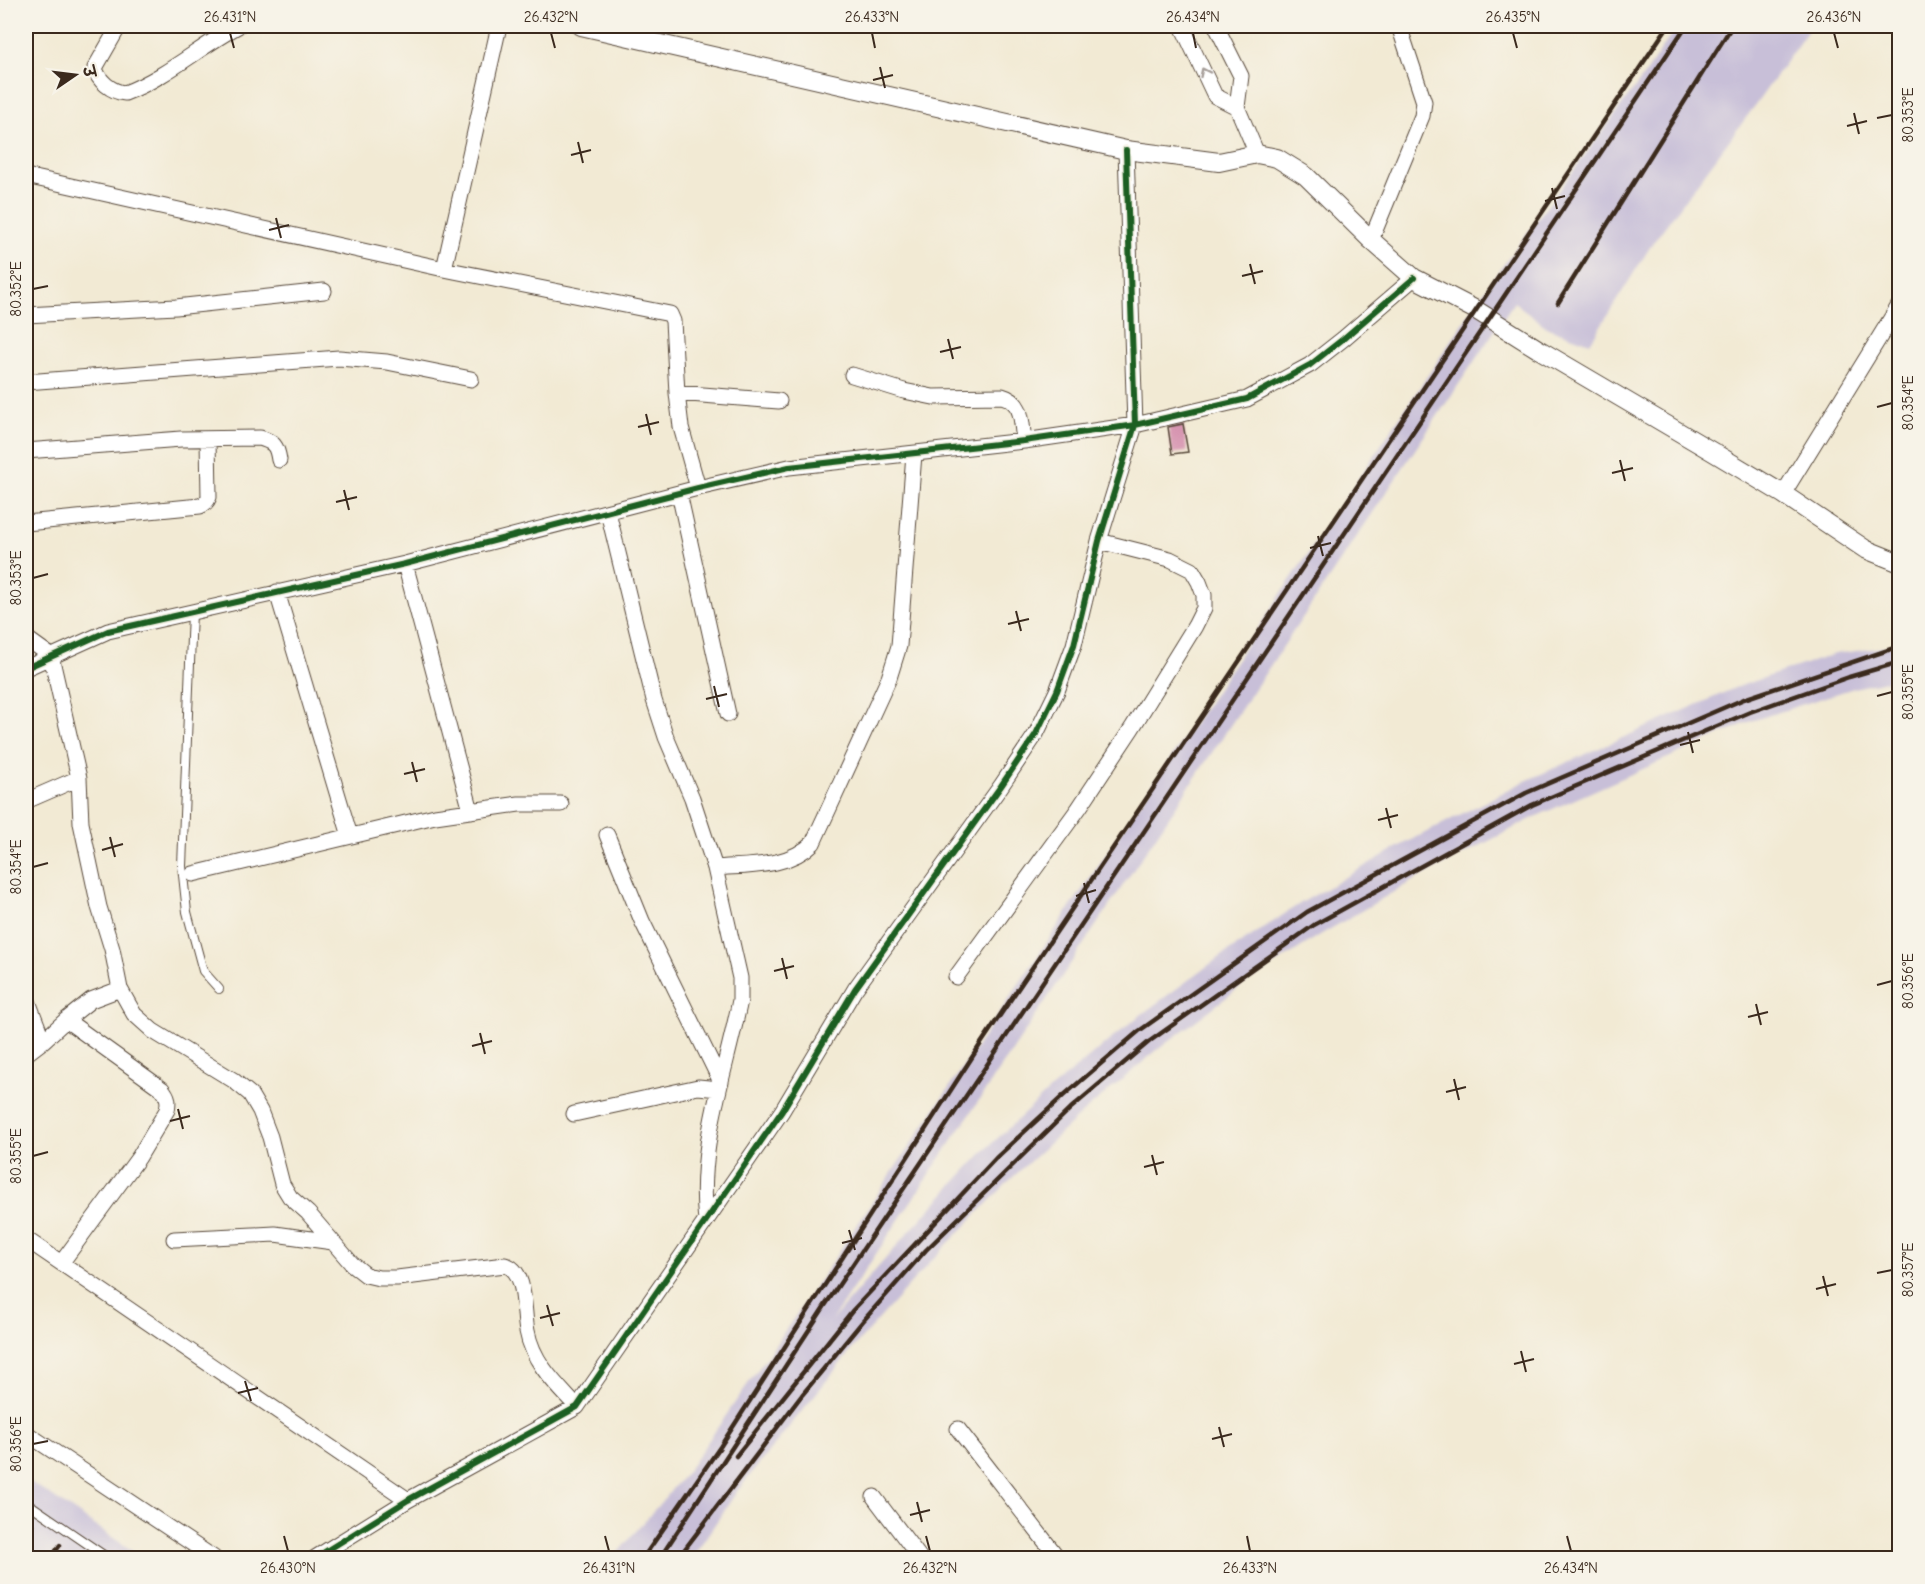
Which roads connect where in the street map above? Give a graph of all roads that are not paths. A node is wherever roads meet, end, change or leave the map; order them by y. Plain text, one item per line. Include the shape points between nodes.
1 (119, 26) edge
2 (238, 26) edge
3 (499, 26) edge
4 (581, 26) edge
5 (1182, 26) edge
6 (1216, 26) edge
7 (1399, 26) edge
8 (1237, 107) junction
9 (1126, 150) junction
10 (1257, 154) junction
11 (26, 176) edge
12 (1371, 240) junction
13 (444, 269) junction
14 (1413, 278) junction
15 (324, 291) dead end
16 (1899, 304) edge
17 (26, 315) edge
18 (852, 375) dead end
19 (471, 379) dead end
20 (26, 382) edge
21 (677, 393) junction
22 (779, 401) dead end
23 (1135, 425) junction
24 (208, 439) junction
25 (1024, 441) junction
26 (26, 451) edge
27 (914, 454) junction
28 (279, 460) dead end
29 (698, 488) junction
30 (679, 493) junction
31 (1783, 494) junction
32 (608, 512) junction
33 (26, 523) edge
34 (1099, 541) junction
35 (1899, 563) edge
36 (405, 564) junction
37 (277, 592) junction
38 (192, 612) junction
39 (26, 638) edge
40 (51, 656) junction
41 (26, 668) edge
42 (728, 714) dead end
43 (79, 778) junction
44 (26, 801) edge
45 (561, 804) dead end
46 (471, 811) junction
47 (607, 835) dead end
48 (351, 836) junction
49 (715, 867) junction
50 (193, 874) dead end
51 (956, 976) dead end
52 (120, 989) junction
53 (219, 989) dead end
54 (26, 996) edge
55 (66, 1020) junction
56 (43, 1041) junction
57 (26, 1054) edge
58 (720, 1086) junction
59 (574, 1114) dead end
60 (706, 1221) junction
61 (26, 1239) edge
62 (174, 1239) dead end
63 (333, 1242) junction
64 (62, 1262) junction
65 (577, 1407) junction
66 (958, 1429) dead end
67 (26, 1433) edge
68 (874, 1497) dead end
69 (408, 1500) junction
70 (26, 1502) edge
71 (1054, 1557) edge
72 (108, 1558) edge
73 (214, 1558) edge
74 (315, 1558) edge
75 (920, 1558) edge

1 - 2 street via 95,68 102,82 125,93
3 - 13 street
4 - 9 street
8 -> 5 street via 1215,96
6 - 8 street via 1241,76
7 - 12 street via 1424,102 1422,116
8 - 10 street
9 - 10 street via 1219,162
9 - 23 street
10 - 12 street via 1277,158 1306,176
11 - 13 street
12 - 14 street
13 - 21 street via 670,314
14 - 23 street via 1310,365 1247,399
14 - 31 street via 1476,310
15 - 17 street via 176,307
16 - 31 street
18 - 25 street via 933,397 1011,399 1020,411
19 - 20 street via 387,362 339,358
21 - 22 street
21 - 29 street via 681,427
23 - 25 street
23 - 34 street
24 - 26 street
24 - 28 street via 260,438 272,442
24 - 33 street via 209,497 200,506
25 - 27 street
27 - 29 street via 789,467
27 - 49 street via 899,646 889,678 813,843 803,852 782,860
29 - 30 street
30 - 32 street
30 - 42 street
31 - 35 street via 1864,549
32 - 36 street
32 - 49 street via 657,710
34 - 51 street via 1170,559 1192,570 1204,594 1204,608 1079,808
34 - 60 street via 1074,645 1036,734 855,989 783,1111
36 - 37 street
36 - 46 street
37 - 38 street
37 - 48 street
38 - 40 street via 108,631
38 - 53 lane via 182,866 187,912 203,971
39 - 40 street
40 - 41 street
40 - 43 street
43 - 44 street
43 - 52 street via 81,823
45 - 46 street via 519,804
46 - 48 street
47 - 58 street via 642,921
48 - 50 street
49 - 58 street via 740,978 740,1000
52 - 55 street via 91,1000
52 - 63 street via 134,1014 153,1031 250,1094 270,1137 282,1184
54 - 56 street
55 - 56 street
55 - 64 street via 162,1089 169,1102 139,1157
56 - 57 street
58 - 59 street
58 - 60 street via 704,1173
60 - 65 street
61 - 64 street
62 - 63 street via 275,1234
63 - 65 street via 366,1275 379,1278 512,1266 521,1283 532,1350 547,1375
64 - 69 street
65 - 69 street
66 - 71 street
67 - 73 street
68 - 75 street
69 - 74 street
70 - 72 lane

